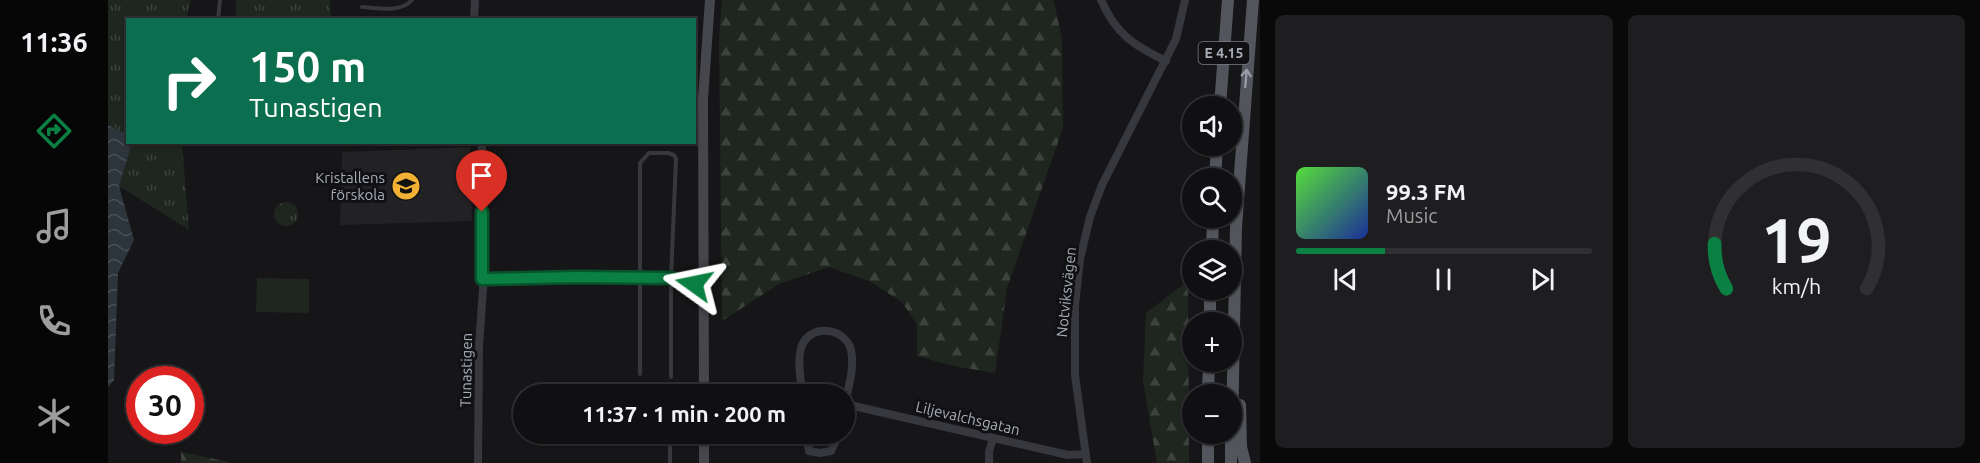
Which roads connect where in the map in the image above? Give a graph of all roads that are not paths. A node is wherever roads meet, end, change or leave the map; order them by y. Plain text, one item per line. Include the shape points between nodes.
1 (220, 0) edge
2 (412, 0) edge
3 (475, 0) edge
4 (710, 0) edge
5 (1101, 0) edge
6 (1185, 0) edge
7 (1228, 0) edge
8 (1253, 0) edge
9 (362, 7) dead end
10 (218, 18) edge
11 (474, 18) edge
12 (1166, 61) junction
13 (1221, 96) edge
14 (482, 144) edge
15 (639, 278) junction
16 (671, 278) junction
17 (482, 279) junction
18 (703, 285) junction
19 (640, 374) dead end
20 (671, 377) dead end
21 (1232, 378) junction
22 (704, 384) edge
23 (801, 384) edge
24 (848, 384) edge
25 (1232, 384) edge
26 (855, 407) edge
27 (993, 438) junction
28 (669, 444) edge
29 (704, 444) edge
30 (808, 444) edge
31 (834, 444) edge
32 (1208, 444) edge
33 (1232, 444) edge
34 (1086, 454) junction
35 (478, 463) edge
36 (670, 463) edge
37 (704, 463) edge
38 (989, 463) edge
39 (1087, 463) edge
40 (1208, 463) edge
41 (1231, 463) edge
42 (1245, 463) edge

1 - 10 lane
2 - 9 lane via 398,8
3 - 11 street
4 - 18 street via 703,89
5 - 12 street via 1118,30 1131,42
6 - 12 street, Notviksvägen via 1176,39
7 - 13 main road, E 4.15
21 -> 8 main road, E 4.15 via 1236,227
12 - 34 street, Notviksvägen via 1102,185 1080,259 1074,357
14 - 17 street, Tunastigen
15 - 16 street
15 - 16 lane via 640,163 649,153 668,153 676,159
15 - 17 street
15 - 19 lane
16 - 18 street
16 - 20 lane
17 - 35 street, Tunastigen
18 - 22 street
21 - 25 main road, E 4.15
21 - 42 main road via 1239,401 1240,447
23 - 24 street, Liljevalchsgatan via 800,355 804,341 822,331 844,338 851,350
26 - 27 street, Liljevalchsgatan
27 - 34 street, Liljevalchsgatan via 1068,455
27 - 38 street
28 - 36 lane
29 - 37 street
30 - 31 street via 809,451 820,453 831,451
32 - 40 main road
33 - 41 main road, E 4.15
34 - 39 street, Notviksvägen

